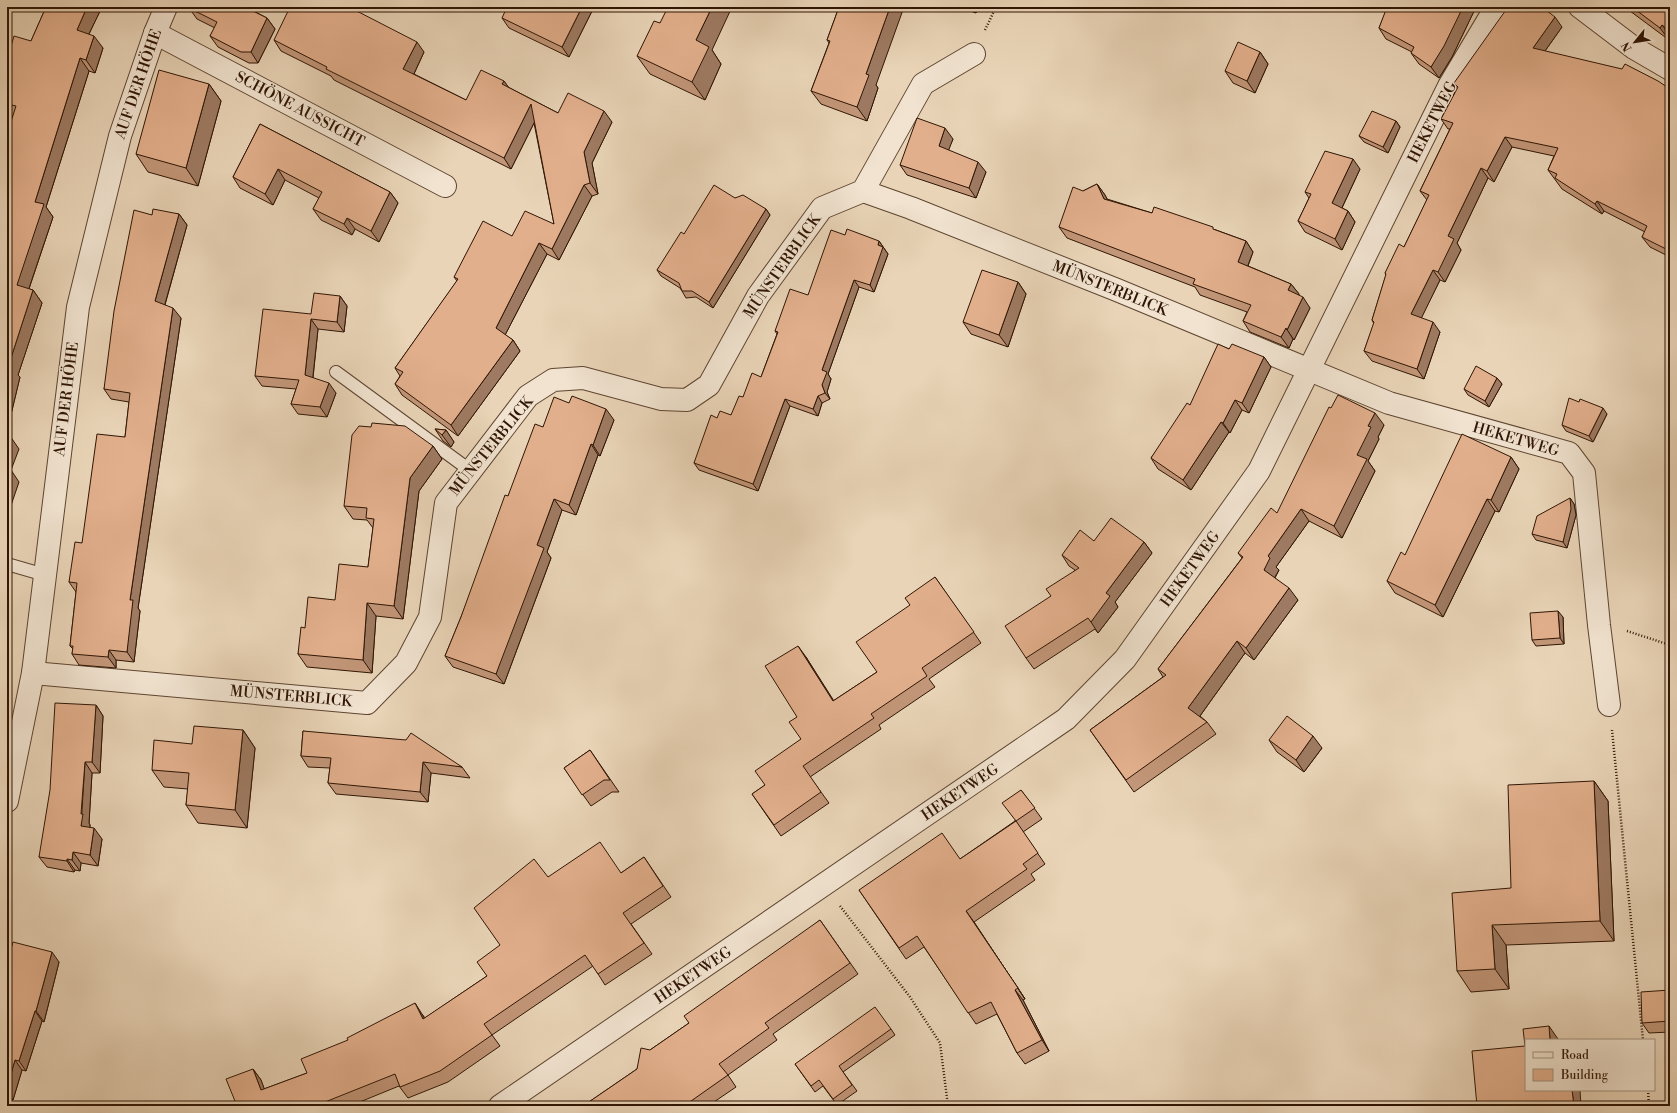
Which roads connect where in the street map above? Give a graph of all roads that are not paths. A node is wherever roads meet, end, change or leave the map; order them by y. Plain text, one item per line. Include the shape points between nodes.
1 (166, 7) edge
2 (1496, 7) edge
3 (1580, 7) edge
4 (155, 33) junction
5 (974, 54) dead end
6 (1670, 69) edge
7 (445, 186) dead end
8 (863, 191) junction
9 (1310, 370) junction
10 (336, 372) dead end
11 (471, 471) junction
12 (7, 564) edge
13 (44, 575) junction
14 (33, 673) junction
15 (1610, 705) road end
16 (12, 748) edge
17 (7, 801) edge
18 (500, 1106) edge

1 - 4 street, AUF DER HÖHE
2 - 9 street, HEKETWEG via 1449,86
3 - 6 street via 1634,48
4 - 7 street, SCHÖNE AUSSICHT
4 - 13 street, AUF DER HÖHE via 120,136 78,307
5 - 8 street via 923,84
8 - 9 street, MÜNSTERBLICK
8 - 11 street, MÜNSTERBLICK via 822,208 758,296 710,385 687,400 662,399 583,378 553,380 528,396
9 - 15 street, HEKETWEG via 1389,403 1569,453 1584,473 1599,625
9 - 18 street, HEKETWEG via 1259,471 1125,659 1066,719
10 - 11 lane
11 - 14 street, MÜNSTERBLICK via 446,502 430,617 406,663 367,703
12 - 13 lane
13 - 14 street, AUF DER HÖHE
14 - 16 street, AUF DER HÖHE
16 - 17 street, AUF DER HÖHE

